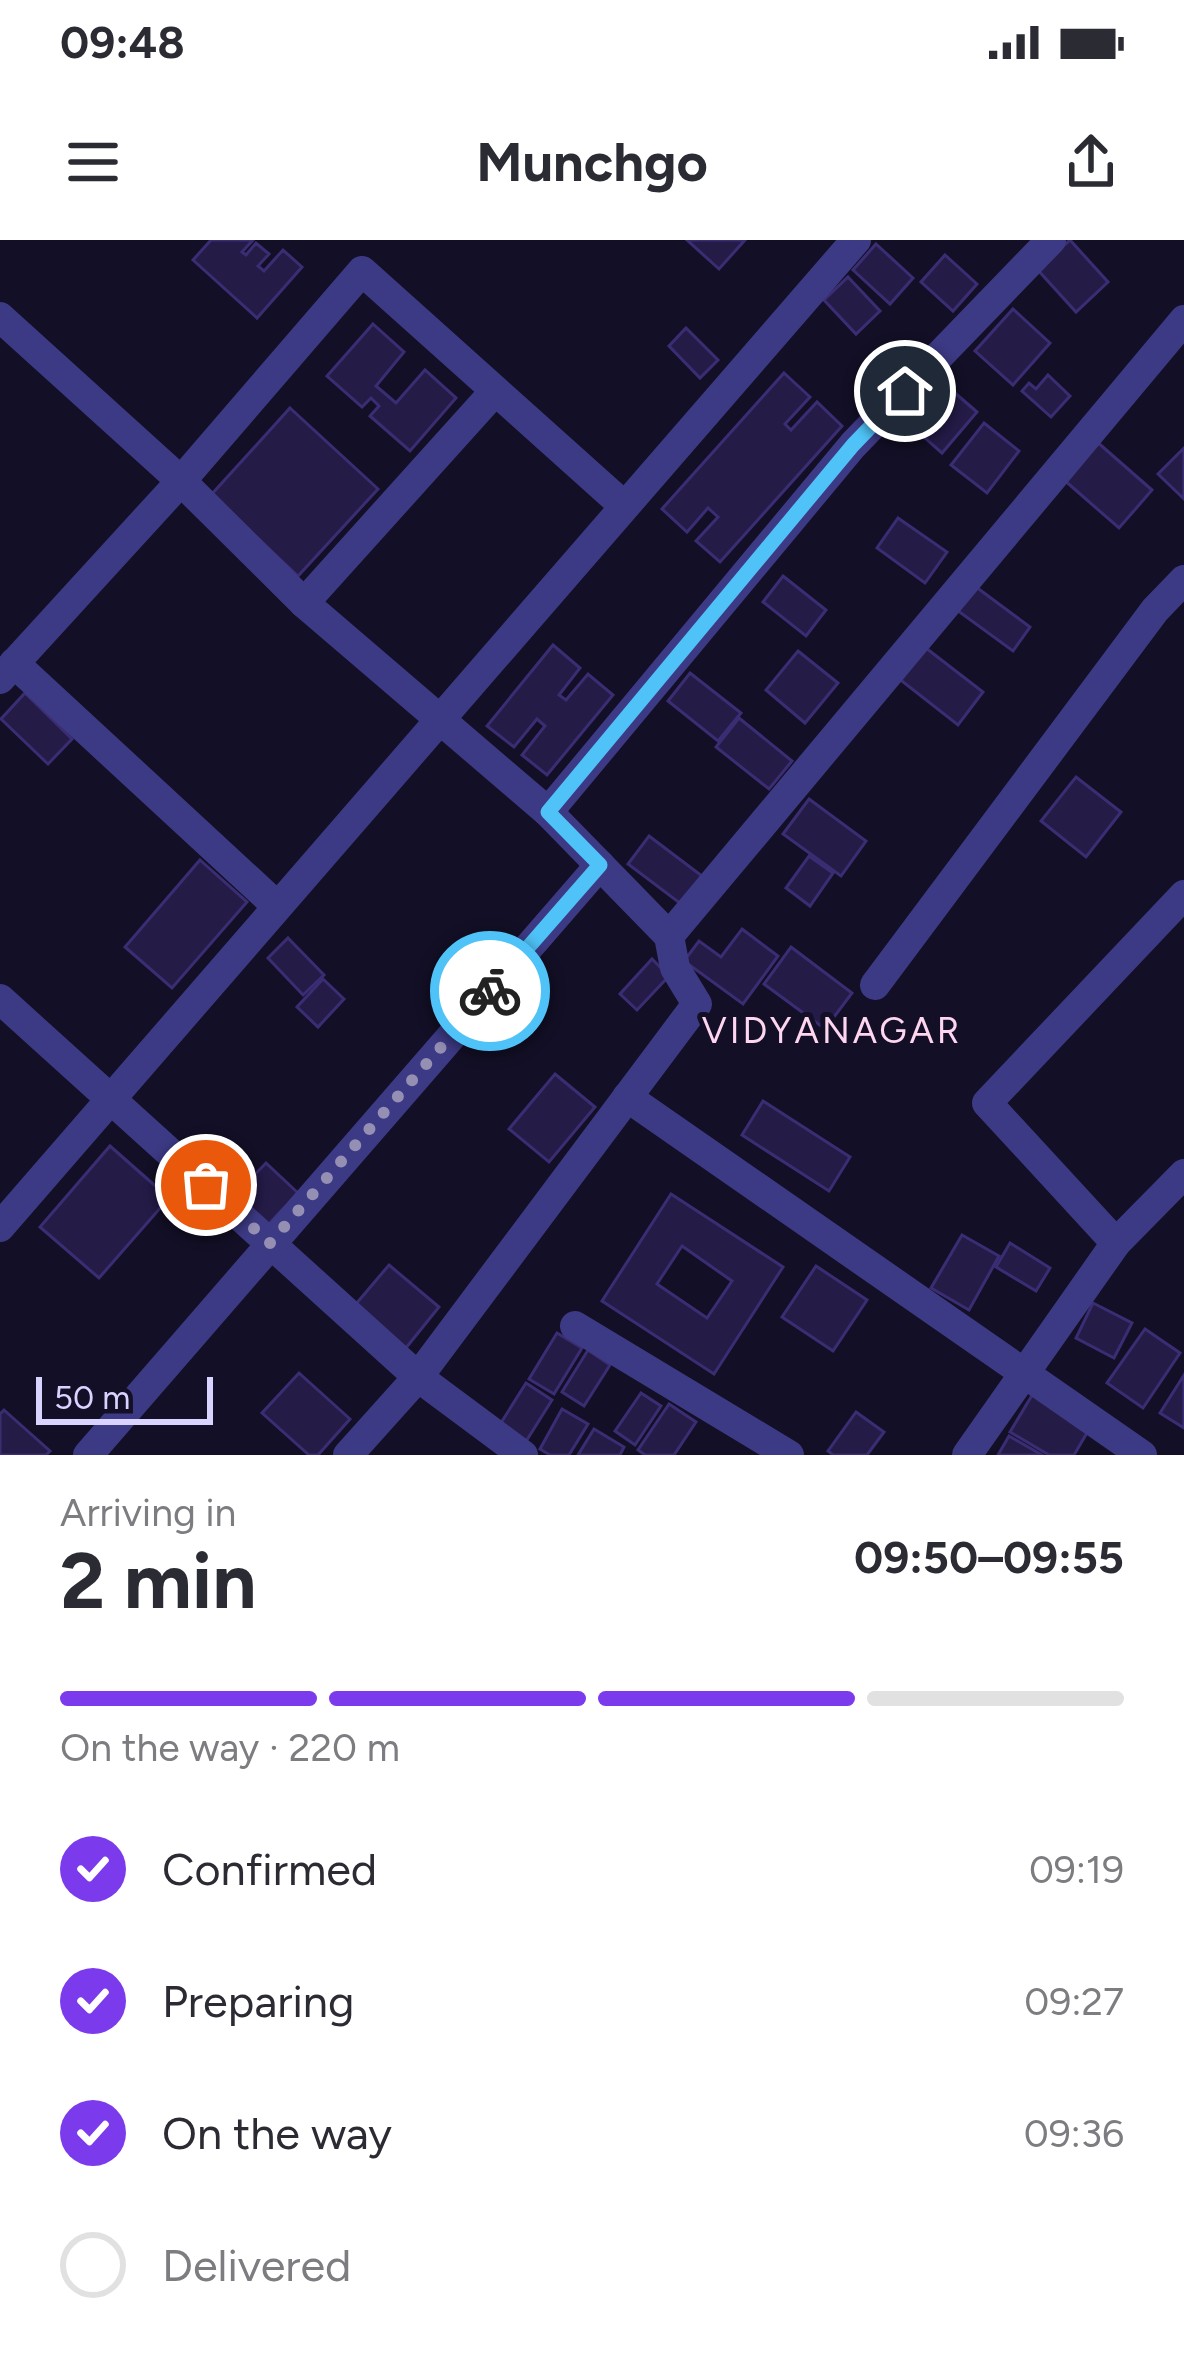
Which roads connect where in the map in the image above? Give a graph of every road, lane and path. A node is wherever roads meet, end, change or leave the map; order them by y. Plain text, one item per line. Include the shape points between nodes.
1 (856, 240) edge
2 (1052, 240) edge
3 (0, 317) edge
4 (1184, 320) edge
5 (495, 391) junction
6 (181, 481) junction
7 (623, 505) junction
8 (1184, 580) edge
9 (304, 603) junction
10 (7, 671) edge
11 (440, 721) junction
12 (548, 812) junction
13 (600, 865) junction
14 (1184, 895) edge
15 (277, 906) junction
16 (668, 936) junction
17 (875, 985) dead end
18 (0, 999) edge
19 (627, 1097) junction
20 (111, 1099) junction
21 (1184, 1174) edge
22 (0, 1227) edge
23 (270, 1243) junction
24 (1116, 1243) junction
25 (575, 1326) dead end
26 (1023, 1370) junction
27 (418, 1377) junction
28 (88, 1455) edge
29 (348, 1455) edge
30 (524, 1455) edge
31 (789, 1455) edge
32 (967, 1455) edge
33 (1142, 1455) edge

1 - 7 street
2 - 12 street via 853,445
3 - 6 street
4 - 16 street
5 - 6 street via 362,272
5 - 7 street
5 - 9 street
6 - 9 street
6 - 10 street
7 - 11 street
8 - 17 street
9 - 11 street
10 - 15 street
11 - 12 street
11 - 15 street
12 - 13 street
13 - 16 street
13 - 23 street
14 - 24 street via 987,1102
15 - 20 street
16 - 19 street via 675,968 697,1004
18 - 20 street
19 - 26 street
19 - 27 street
20 - 22 street
20 - 23 street
21 - 24 street
23 - 27 street
23 - 28 street
24 - 26 street
25 - 31 street
26 - 32 street
26 - 33 street
27 - 29 street
27 - 30 street

